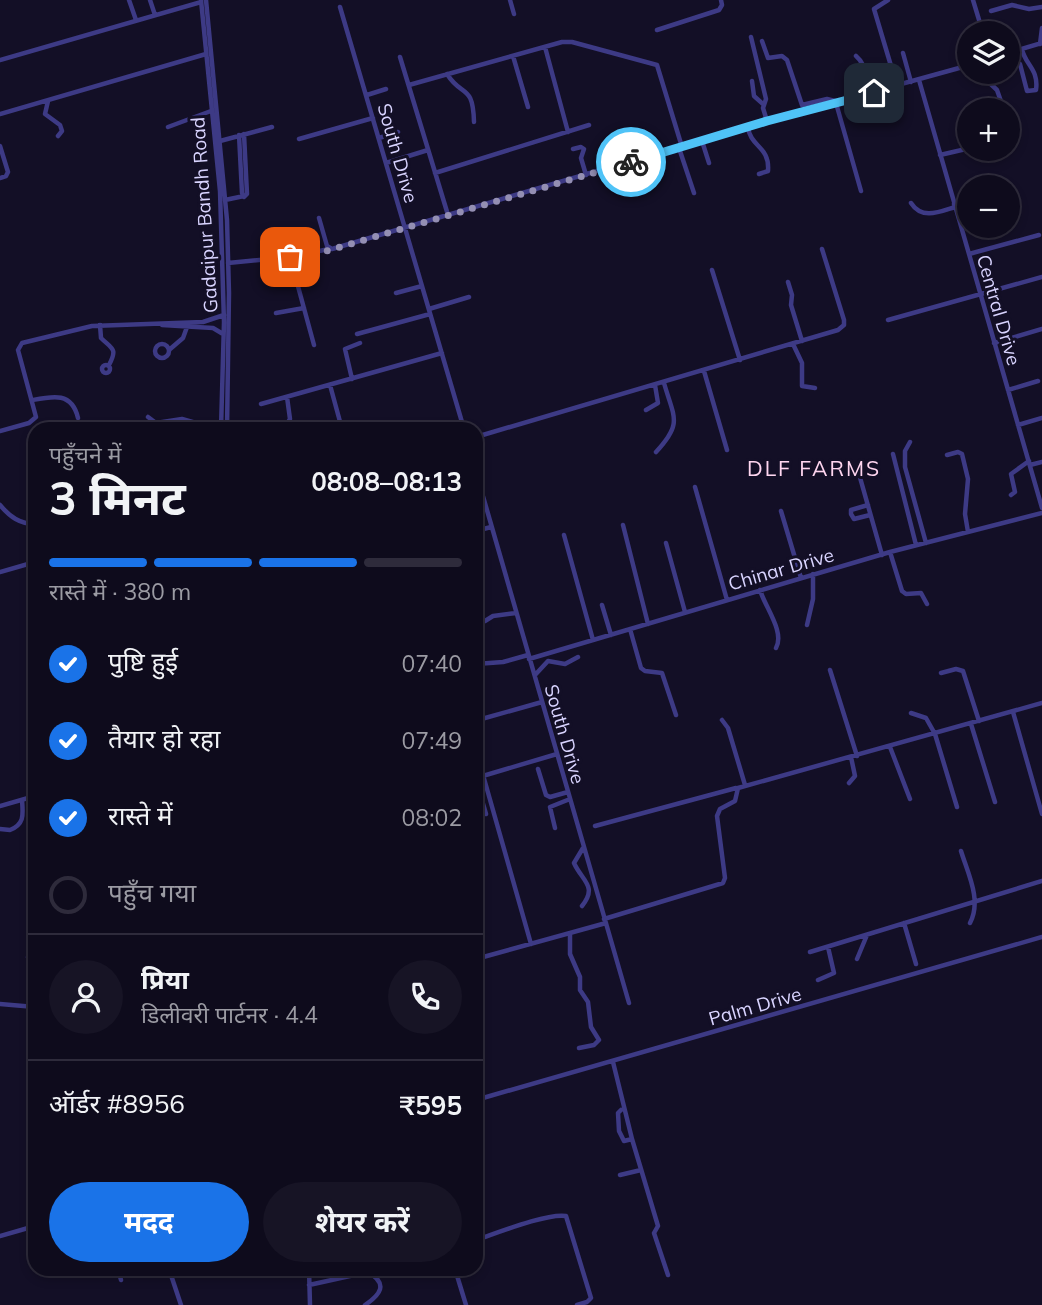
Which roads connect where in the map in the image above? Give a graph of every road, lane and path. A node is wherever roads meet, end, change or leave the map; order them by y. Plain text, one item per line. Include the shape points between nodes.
1 (129, 0) edge
2 (150, 0) edge
3 (510, 0) edge
4 (721, 0) edge
5 (888, 0) edge
6 (973, 0) edge
7 (203, 1) edge
8 (340, 7) dead end
9 (1042, 7) edge
10 (991, 11) dead end
11 (514, 14) dead end
12 (155, 15) junction
13 (136, 20) junction
14 (979, 21) edge
15 (1042, 28) edge
16 (657, 30) dead end
17 (751, 37) dead end
18 (762, 41) dead end
19 (1041, 43) edge
20 (545, 47) junction
21 (1022, 49) joint
22 (903, 52) dead end
23 (206, 54) junction
24 (513, 56) junction
25 (856, 56) dead end
26 (400, 57) dead end
27 (0, 60) edge
28 (1020, 64) dead end
29 (957, 69) edge
30 (447, 74) junction
31 (919, 80) junction
32 (752, 81) dead end
33 (912, 82) junction
34 (409, 85) junction
35 (897, 86) junction
36 (386, 89) dead end
37 (874, 93) junction
38 (367, 96) junction
39 (48, 100) junction
40 (846, 101) junction
41 (836, 103) junction
42 (763, 104) junction
43 (528, 107) dead end
44 (211, 111) junction
45 (0, 114) edge
46 (373, 118) junction
47 (767, 121) junction
48 (474, 122) dead end
49 (589, 125) dead end
50 (168, 127) dead end
51 (272, 127) dead end
52 (748, 127) junction
53 (398, 132) dead end
54 (568, 132) junction
55 (242, 135) junction
56 (58, 136) dead end
57 (379, 138) junction
58 (299, 139) dead end
59 (220, 141) junction
60 (702, 141) junction
61 (0, 146) edge
62 (681, 147) junction
63 (573, 149) dead end
64 (428, 150) junction
65 (957, 151) edge
66 (940, 155) junction
67 (386, 163) junction
68 (709, 163) dead end
69 (435, 173) junction
70 (759, 174) dead end
71 (586, 175) junction
72 (0, 178) edge
73 (861, 191) dead end
74 (694, 193) dead end
75 (225, 200) junction
76 (911, 202) dead end
77 (955, 205) junction
78 (448, 215) junction
79 (319, 218) dead end
80 (406, 227) junction
81 (1039, 235) dead end
82 (329, 249) junction
83 (822, 249) dead end
84 (969, 254) junction
85 (290, 257) junction
86 (229, 263) junction
87 (712, 271) dead end
88 (1042, 277) edge
89 (788, 282) dead end
90 (422, 286) junction
91 (396, 293) dead end
92 (980, 294) junction
93 (469, 297) dead end
94 (304, 308) junction
95 (430, 312) junction
96 (276, 313) dead end
97 (224, 315) junction
98 (888, 320) dead end
99 (154, 323) junction
100 (100, 325) junction
101 (187, 327) junction
102 (1042, 328) edge
103 (223, 334) junction
104 (357, 334) dead end
105 (802, 341) junction
106 (360, 343) dead end
107 (994, 343) junction
108 (793, 344) junction
109 (314, 345) dead end
110 (169, 350) dead end
111 (442, 353) junction
112 (740, 360) junction
113 (108, 365) dead end
114 (704, 371) junction
115 (352, 379) junction
116 (1038, 381) dead end
117 (664, 383) junction
118 (330, 386) junction
119 (655, 386) junction
120 (814, 388) dead end
121 (1008, 390) junction
122 (287, 397) junction
123 (33, 400) junction
124 (261, 404) dead end
125 (646, 410) dead end
126 (148, 417) dead end
127 (78, 418) dead end
128 (1042, 418) edge
129 (155, 422) edge
130 (162, 422) edge
131 (193, 422) edge
132 (219, 422) edge
133 (227, 422) edge
134 (288, 422) edge
135 (340, 422) edge
136 (462, 422) edge
137 (1018, 425) junction
138 (0, 431) edge
139 (483, 435) edge
140 (910, 442) dead end
141 (727, 450) dead end
142 (656, 452) dead end
143 (892, 454) dead end
144 (947, 455) dead end
145 (1042, 462) edge
146 (1030, 463) junction
147 (859, 474) dead end
148 (695, 487) dead end
149 (1011, 495) dead end
150 (483, 498) edge
151 (0, 505) edge
152 (868, 505) junction
153 (1042, 508) edge
154 (781, 510) dead end
155 (1042, 513) edge
156 (870, 515) junction
157 (28, 524) edge
158 (622, 525) dead end
159 (491, 527) junction
160 (483, 529) edge
161 (968, 532) junction
162 (564, 535) dead end
163 (666, 543) dead end
164 (926, 543) junction
165 (916, 545) junction
166 (890, 552) junction
167 (882, 555) junction
168 (28, 564) edge
169 (0, 572) edge
170 (813, 574) junction
171 (801, 578) junction
172 (760, 590) junction
173 (727, 600) junction
174 (927, 604) dead end
175 (602, 605) dead end
176 (685, 612) junction
177 (516, 613) junction
178 (483, 621) edge
179 (648, 624) junction
180 (807, 625) dead end
181 (630, 629) junction
182 (611, 635) junction
183 (593, 640) junction
184 (776, 648) dead end
185 (529, 657) junction
186 (579, 657) dead end
187 (483, 663) edge
188 (830, 670) dead end
189 (941, 673) dead end
190 (534, 676) junction
191 (542, 702) junction
192 (1042, 703) edge
193 (1013, 712) junction
194 (911, 713) dead end
195 (676, 715) dead end
196 (483, 719) edge
197 (722, 720) dead end
198 (979, 721) junction
199 (971, 724) junction
200 (935, 734) junction
201 (890, 747) junction
202 (557, 754) junction
203 (854, 757) junction
204 (538, 769) dead end
205 (484, 775) joint
206 (849, 783) dead end
207 (745, 785) junction
208 (738, 788) junction
209 (568, 792) junction
210 (28, 798) edge
211 (570, 799) junction
212 (910, 799) dead end
213 (22, 800) junction
214 (995, 802) dead end
215 (483, 804) edge
216 (0, 806) edge
217 (957, 807) dead end
218 (486, 814) dead end
219 (1042, 814) edge
220 (595, 826) dead end
221 (555, 828) dead end
222 (0, 829) edge
223 (584, 847) junction
224 (961, 851) dead end
225 (1042, 881) edge
226 (976, 902) junction
227 (582, 906) dead end
228 (605, 921) junction
229 (904, 923) junction
230 (970, 923) dead end
231 (570, 933) junction
232 (867, 935) junction
233 (1042, 937) edge
234 (531, 944) junction
235 (828, 947) junction
236 (810, 953) dead end
237 (483, 957) edge
238 (857, 959) dead end
239 (916, 964) dead end
240 (818, 980) dead end
241 (629, 1003) dead end
242 (0, 1004) edge
243 (28, 1006) edge
244 (579, 1048) dead end
245 (613, 1062) junction
246 (483, 1098) edge
247 (621, 1110) dead end
248 (632, 1139) junction
249 (641, 1170) junction
250 (620, 1175) dead end
251 (28, 1228) edge
252 (0, 1236) edge
253 (483, 1238) edge
254 (668, 1275) dead end
255 (120, 1276) edge
256 (171, 1276) edge
257 (309, 1276) edge
258 (346, 1276) edge
259 (375, 1276) edge
260 (457, 1276) edge
261 (121, 1280) dead end
262 (309, 1286) junction
263 (181, 1305) edge
264 (310, 1305) edge
265 (365, 1305) edge
266 (466, 1305) edge
267 (577, 1305) edge

1 - 13 street
2 - 12 street
3 - 11 street
4 - 16 street via 719,10
5 - 35 street via 874,9
6 - 14 street
7 - 12 street
7 - 23 street, Gadaipur Bandh Road
7 - 59 street
8 - 38 street, South Drive
9 - 10 street via 1012,5
12 - 13 street
13 - 27 street
15 - 19 street
17 - 42 street via 766,99
18 - 40 street via 768,58 787,60 802,105 827,99
19 - 21 street
20 - 24 street
20 - 54 street
20 - 62 street via 566,41 657,65
21 - 28 street via 1033,68 1035,91 1027,90
22 - 33 street
23 - 39 street
23 - 44 street, Gadaipur Bandh Road
24 - 30 street
24 - 43 street
25 - 37 street via 864,63
26 - 34 street
29 - 31 street
30 - 34 street
30 - 48 street via 472,99
31 - 33 street
31 - 66 street, Central Drive
32 - 42 street via 754,96
33 - 35 street
34 - 64 street
35 - 37 street
36 - 38 street
37 - 40 street
38 - 46 street, South Drive
39 - 45 street
39 - 56 street via 45,114 60,125
40 - 41 street
41 - 47 street
41 - 73 street
42 - 47 street
44 - 50 street
44 - 97 street, Gadaipur Bandh Road via 220,191
46 - 57 street, South Drive
46 - 58 street
47 - 52 street
49 - 54 street
51 - 55 street
52 - 60 street
52 - 70 street via 769,167
53 - 57 street
54 - 69 street
55 - 59 street
55 - 75 street via 247,194
57 - 67 street, South Drive
59 - 75 street
60 - 62 street
60 - 68 street
61 - 72 street via 8,173
62 - 71 street
62 - 74 street
63 - 71 street via 584,149 581,158
64 - 67 street
64 - 69 street
65 - 66 street
66 - 77 street, Central Drive
67 - 80 street, South Drive
69 - 78 street
71 - 78 street
75 - 86 street
76 - 77 street via 924,213
77 - 84 street, Central Drive
78 - 80 street
79 - 82 street
80 - 82 street
80 - 90 street, South Drive
81 - 84 street
82 - 85 street
83 - 105 street via 844,325
84 - 92 street, Central Drive
85 - 86 street
85 - 94 street
86 - 133 street
87 - 112 street
88 - 92 street
89 - 105 street
90 - 91 street
90 - 95 street, South Drive
92 - 98 street
92 - 107 street, Central Drive
93 - 95 street
94 - 96 street
94 - 109 street
95 - 104 street
95 - 111 street, South Drive
97 - 99 street via 203,322
97 - 103 street, Gadaipur Bandh Road
99 - 100 street
99 - 101 street
100 - 113 street via 101,338 113,350
100 - 123 street via 20,345
101 - 103 street via 213,328
101 - 110 street via 183,338
102 - 107 street
103 - 132 street, Gadaipur Bandh Road
105 - 108 street
106 - 115 street via 345,351
107 - 121 street, Central Drive
108 - 112 street
108 - 120 street via 802,363 802,386
111 - 115 street
111 - 136 street, South Drive
112 - 114 street
114 - 117 street
114 - 141 street
115 - 118 street
116 - 121 street
117 - 119 street
117 - 142 street via 674,424
118 - 122 street
118 - 135 street
119 - 125 street via 658,403
119 - 139 street
121 - 137 street, Central Drive
122 - 124 street
122 - 134 street
123 - 127 street via 61,397
123 - 138 street via 35,419
126 - 129 street
128 - 137 street
130 - 131 street
137 - 146 street, Central Drive
140 - 164 street via 905,467
143 - 165 street
144 - 161 street via 961,453 964,463
145 - 146 street
146 - 149 street via 1011,474
146 - 153 street, Central Drive
147 - 152 street
148 - 173 street
150 - 159 street, South Drive
151 - 157 street
152 - 156 street
152 - 156 street via 850,514 854,519
154 - 171 street
155 - 161 street, Chinar Drive
156 - 167 street
158 - 179 street
159 - 160 street
159 - 177 street, South Drive
161 - 164 street, Chinar Drive
162 - 183 street
163 - 176 street
164 - 165 street, Chinar Drive
165 - 166 street, Chinar Drive
166 - 167 street, Chinar Drive
166 - 174 street via 903,592 921,593
167 - 170 street, Chinar Drive
168 - 169 street
170 - 171 street, Chinar Drive
170 - 180 street
171 - 172 street, Chinar Drive
172 - 173 street, Chinar Drive
172 - 184 street via 778,630
173 - 176 street, Chinar Drive
175 - 182 street
176 - 179 street, Chinar Drive
177 - 178 street
177 - 185 street, South Drive
179 - 181 street, Chinar Drive
181 - 182 street, Chinar Drive
181 - 195 street via 641,668 662,673
182 - 183 street, Chinar Drive
183 - 185 street, Chinar Drive
185 - 187 street, Chinar Drive
185 - 190 street, South Drive
186 - 190 street via 565,664 548,661
188 - 203 street
189 - 198 street via 963,671
190 - 191 street, South Drive
191 - 196 street
191 - 202 street, South Drive
192 - 193 street
193 - 198 street
193 - 219 street
194 - 200 street via 926,718
197 - 207 street
198 - 199 street
199 - 200 street
199 - 214 street
200 - 201 street
200 - 217 street
201 - 203 street
201 - 212 street
202 - 205 street
202 - 209 street, South Drive
203 - 206 street via 855,776
203 - 207 street
204 - 209 street via 545,795
205 - 234 street
207 - 208 street
208 - 220 street
208 - 228 street via 735,801 717,816 723,883
209 - 211 street, South Drive
210 - 213 street
211 - 221 street via 550,807
211 - 223 street, South Drive
213 - 216 street
213 - 222 street via 20,823 10,830
215 - 218 street
223 - 227 street via 574,863 589,890
223 - 228 street, South Drive
224 - 226 street
225 - 226 street
226 - 229 street
226 - 230 street
228 - 231 street
228 - 241 street, South Drive
229 - 232 street
229 - 239 street
231 - 234 street
231 - 244 street via 580,990 599,1041
232 - 235 street
232 - 238 street
233 - 245 street, Palm Drive
234 - 237 street
235 - 236 street
235 - 240 street via 834,973
242 - 243 street
245 - 246 street, Palm Drive
245 - 248 street
247 - 248 street via 622,1140
248 - 249 street
249 - 250 street
249 - 254 street
251 - 252 street
253 - 267 street via 566,1216 591,1298
255 - 261 street
256 - 263 street
257 - 262 street
258 - 262 street
259 - 265 street via 379,1295
260 - 266 street
262 - 264 street

